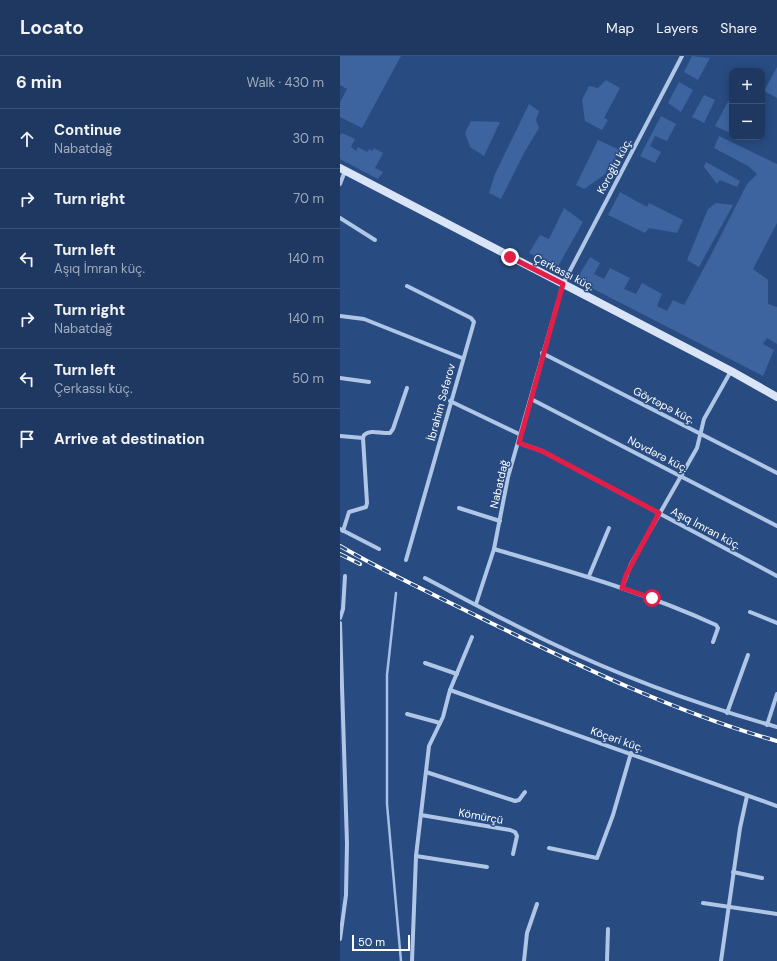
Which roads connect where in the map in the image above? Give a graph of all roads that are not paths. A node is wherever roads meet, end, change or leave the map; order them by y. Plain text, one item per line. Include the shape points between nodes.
1 (682, 56) edge
2 (342, 170) edge
3 (340, 184) edge
4 (340, 218) edge
5 (375, 240) dead end
6 (563, 284) junction
7 (407, 286) dead end
8 (340, 316) edge
9 (542, 353) junction
10 (462, 358) junction
11 (731, 371) junction
12 (340, 378) edge
13 (369, 382) dead end
14 (407, 388) dead end
15 (777, 397) edge
16 (531, 399) junction
17 (450, 401) junction
18 (521, 435) junction
19 (700, 435) junction
20 (340, 436) edge
21 (364, 438) junction
22 (519, 443) junction
23 (777, 473) edge
24 (681, 476) junction
25 (459, 508) dead end
26 (659, 513) junction
27 (500, 521) junction
28 (777, 526) edge
29 (609, 528) dead end
30 (342, 530) edge
31 (379, 549) dead end
32 (494, 550) junction
33 (406, 560) dead end
34 (345, 576) dead end
35 (589, 576) junction
36 (777, 576) edge
37 (425, 578) dead end
38 (622, 588) junction
39 (476, 604) junction
40 (750, 612) dead end
41 (340, 618) edge
42 (340, 623) edge
43 (777, 623) edge
44 (472, 637) dead end
45 (713, 642) dead end
46 (748, 655) dead end
47 (425, 663) dead end
48 (457, 674) junction
49 (450, 690) junction
50 (777, 694) edge
51 (341, 698) edge
52 (727, 712) junction
53 (407, 714) dead end
54 (440, 723) junction
55 (767, 725) junction
56 (777, 727) edge
57 (631, 753) junction
58 (426, 772) junction
59 (525, 792) dead end
60 (748, 796) junction
61 (340, 800) edge
62 (347, 800) junction
63 (777, 806) edge
64 (420, 815) junction
65 (550, 848) dead end
66 (513, 854) dead end
67 (416, 856) junction
68 (487, 867) dead end
69 (733, 872) junction
70 (762, 878) dead end
71 (340, 880) edge
72 (347, 880) junction
73 (703, 903) dead end
74 (537, 904) dead end
75 (727, 906) junction
76 (777, 914) edge
77 (608, 929) dead end
78 (340, 938) edge
79 (412, 961) edge
80 (524, 961) edge
81 (607, 961) edge
82 (721, 961) edge

1 - 6 street, Koroğlu küç.
2 - 3 street
2 - 6 street, Çerkassı küç.
4 - 5 street
6 - 9 street, Nabatdağ
6 - 11 street, Çerkassı küç.
7 - 10 street, İbrahim Səfərov via 471,318 474,322
8 - 10 street via 364,319
9 - 16 street, Nabatdağ
9 - 19 street, Göytəpə küç.
10 - 17 street, İbrahim Səfərov
11 - 15 street, Çerkassı küç.
11 - 19 street via 704,419
12 - 13 street
14 - 21 street via 393,430 390,433 370,432 364,435
16 - 18 street, Nabatdağ
16 - 24 street, Novdərə küç.
17 - 18 street
17 - 33 street, İbrahim Səfərov
18 - 22 street, Nabatdağ
19 - 23 street, Göytəpə küç.
19 - 24 street via 697,448
20 - 21 street
21 - 30 street via 367,503 366,507 349,512
22 - 26 street, Aşıq İmran küç. via 542,451
22 - 27 street, Nabatdağ via 508,477
24 - 26 street
24 - 28 street, Novdərə küç.
25 - 27 street
26 - 36 street, Aşıq İmran küç.
26 - 38 street via 626,575
27 - 32 street, Nabatdağ
29 - 35 street
30 - 31 street
32 - 35 street
32 - 39 street, Nabatdağ
34 - 41 street via 343,610
35 - 38 street
37 - 39 street
38 - 45 street via 682,609 716,625 718,628
39 - 52 street via 588,659
40 - 43 street
42 - 51 street
44 - 48 street
46 - 52 street
47 - 48 street
48 - 49 street
49 - 54 street
49 - 57 street, Köçəri küç.
50 - 55 street
51 - 62 street
52 - 55 street
53 - 54 street
54 - 58 street via 429,746
55 - 56 street
57 - 60 street, Köçəri küç.
57 - 65 street via 597,858
58 - 59 street via 515,800 519,800
58 - 64 street
60 - 63 street, Köçəri küç.
60 - 69 street
61 - 62 street
62 - 72 street
64 - 66 street, Kömürçü via 515,832 517,836
64 - 67 street
67 - 68 street
67 - 79 street
69 - 70 street
69 - 75 street
71 - 72 street
72 - 78 street
73 - 75 street
74 - 80 street via 528,927
75 - 76 street
75 - 82 street
77 - 81 street

